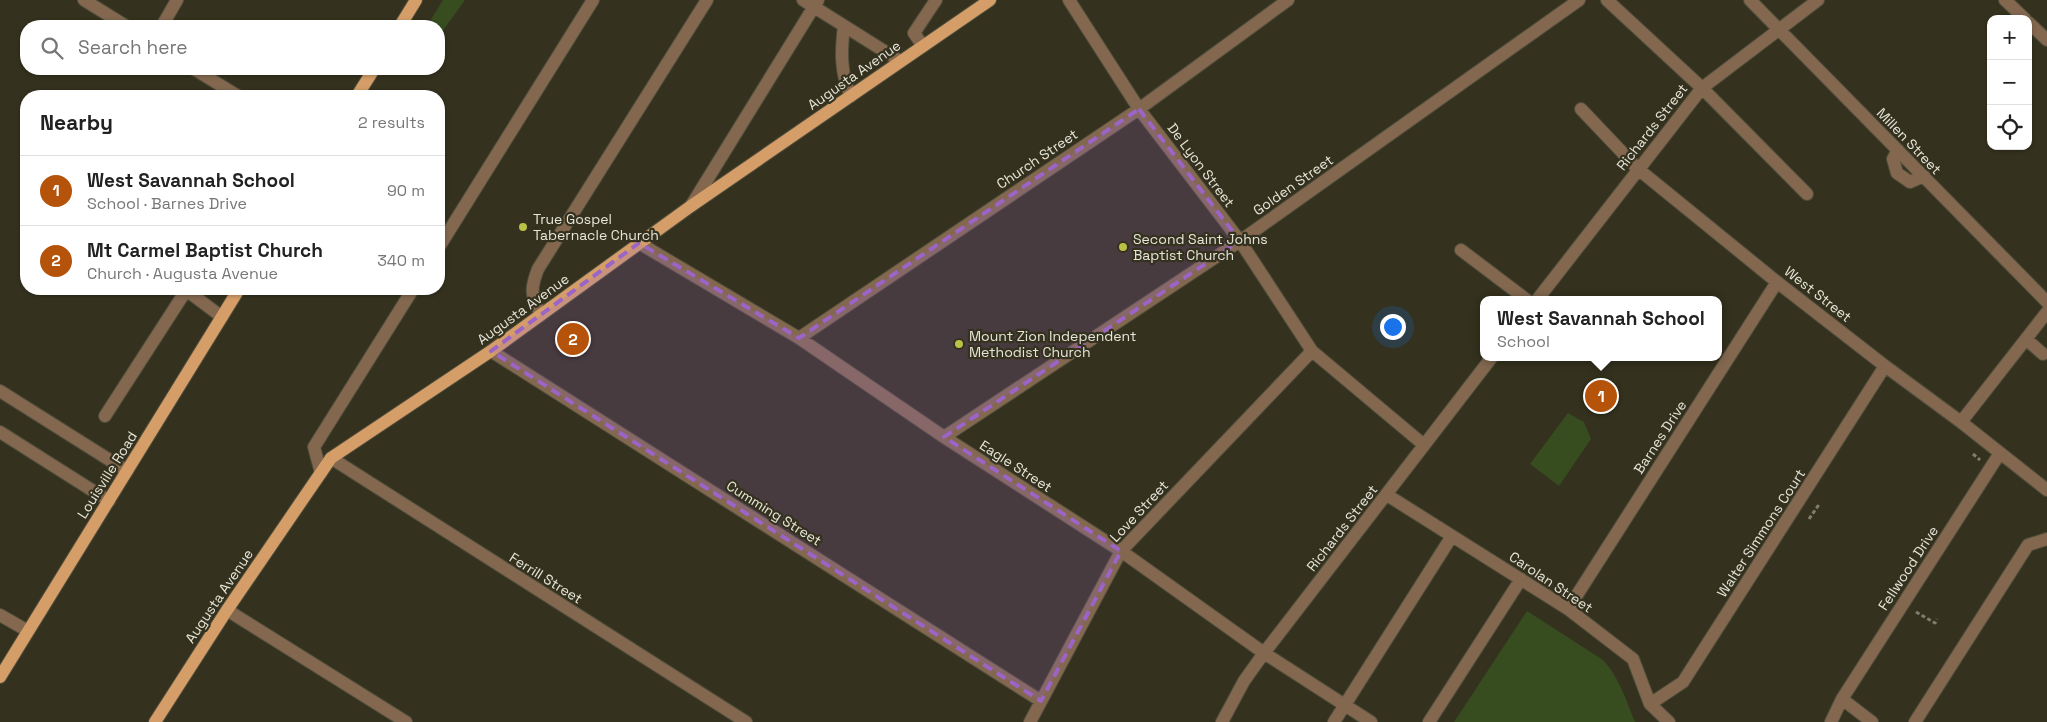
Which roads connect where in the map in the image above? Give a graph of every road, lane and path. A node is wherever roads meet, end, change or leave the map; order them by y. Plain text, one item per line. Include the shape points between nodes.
1 (84, 0) edge
2 (177, 0) edge
3 (416, 0) edge
4 (593, 0) edge
5 (707, 0) edge
6 (936, 0) edge
7 (990, 0) edge
8 (1068, 0) edge
9 (1288, 0) edge
10 (1578, 0) edge
11 (1607, 0) edge
12 (1750, 0) edge
13 (1818, 0) edge
14 (2005, 0) edge
15 (811, 2) edge
16 (98, 4) edge
17 (2021, 15) edge
18 (118, 20) edge
19 (165, 20) edge
20 (404, 20) edge
21 (844, 26) junction
22 (2032, 26) edge
23 (1780, 30) junction
24 (2047, 40) edge
25 (923, 46) junction
26 (900, 62) junction
27 (204, 75) edge
28 (370, 75) edge
29 (1702, 88) junction
30 (228, 90) edge
31 (361, 90) edge
32 (851, 96) junction
33 (1139, 109) junction
34 (1581, 109) dead end
35 (1638, 169) junction
36 (1807, 194) dead end
37 (691, 206) junction
38 (445, 237) edge
39 (1240, 241) junction
40 (639, 243) junction
41 (1460, 250) dead end
42 (1777, 282) junction
43 (182, 295) edge
44 (194, 295) edge
45 (234, 295) edge
46 (409, 295) edge
47 (1522, 296) edge
48 (1540, 296) edge
49 (2047, 302) edge
50 (2047, 312) edge
51 (541, 315) junction
52 (222, 316) junction
53 (799, 338) junction
54 (2026, 339) junction
55 (491, 351) junction
56 (1312, 351) junction
57 (2043, 354) dead end
58 (1489, 361) edge
59 (1885, 366) junction
60 (0, 391) edge
61 (105, 416) dead end
62 (1961, 422) junction
63 (0, 432) edge
64 (944, 437) junction
65 (1424, 445) junction
66 (2000, 453) junction
67 (331, 458) junction
68 (127, 471) junction
69 (321, 473) junction
70 (2047, 490) edge
71 (1387, 495) junction
72 (109, 501) junction
73 (1820, 503) dead end
74 (1809, 519) dead end
75 (1452, 536) junction
76 (2047, 538) edge
77 (1121, 552) junction
78 (1521, 579) junction
79 (1568, 609) junction
80 (227, 610) junction
81 (1916, 612) dead end
82 (0, 615) edge
83 (1937, 619) dead end
84 (28, 631) junction
85 (1264, 653) junction
86 (0, 677) edge
87 (1842, 699) junction
88 (1041, 701) junction
89 (1650, 704) junction
90 (1345, 705) junction
91 (155, 722) edge
92 (406, 722) edge
93 (746, 722) edge
94 (1030, 722) edge
95 (1222, 722) edge
96 (1334, 722) edge
97 (1371, 722) edge
98 (1429, 722) edge
99 (1669, 722) edge
100 (1831, 722) edge
101 (1839, 722) edge
102 (1872, 722) edge
103 (1916, 722) edge

1 - 16 street
2 - 19 street
3 - 20 main road
4 - 38 street
5 - 51 street via 538,269 532,284 534,302
6 - 25 street via 914,33
7 - 25 main road, Augusta Avenue
8 - 33 street, De Lyon Street
9 - 33 street, Church Street
10 - 39 street, Golden Street
11 - 29 street
12 - 23 street, Millen Street
13 - 23 street, Richards Street
14 - 17 street
15 - 21 street
15 - 37 street
16 - 18 street
21 - 26 street
21 - 32 street via 841,56
22 - 24 street
23 - 29 street, Richards Street
23 - 49 street, Millen Street
25 - 26 main road, Augusta Avenue
26 - 32 main road, Augusta Avenue
27 - 30 street
28 - 31 main road
29 - 35 street, Richards Street
29 - 36 street
32 - 37 main road, Augusta Avenue
33 - 39 street, De Lyon Street
33 - 53 street, Church Street
34 - 35 street, West Street
35 - 42 street, West Street
35 - 48 street, Richards Street
37 - 40 main road, Augusta Avenue
39 - 56 street, De Lyon Street
39 - 64 street, Golden Street
40 - 51 main road, Augusta Avenue
40 - 53 street, Eagle Street
41 - 47 street
42 - 59 street, West Street
42 - 79 street, Barnes Drive
43 - 61 street
44 - 52 street
45 - 52 main road, Louisville Road
46 - 69 street via 314,447
50 - 54 street
51 - 55 main road, Augusta Avenue
52 - 68 main road, Louisville Road
53 - 64 street, Eagle Street
54 - 57 street
54 - 62 street
55 - 67 main road, Augusta Avenue
55 - 88 street, Cumming Street
56 - 65 street, De Lyon Street
56 - 77 street, Love Street
58 - 65 street, Richards Street
59 - 62 street, West Street
59 - 89 street, Walter Simmons Court via 1683,682
60 - 68 street
62 - 66 street, West Street
63 - 72 street
64 - 77 street, Eagle Street
65 - 71 street, Richards Street
66 - 70 street, West Street
66 - 87 street, Fellwood Drive
67 - 69 main road, Augusta Avenue
67 - 93 street, Ferrill Street
68 - 72 main road, Louisville Road
69 - 80 main road, Augusta Avenue
71 - 75 street, Carolan Street
71 - 85 street, Richards Street
72 - 84 main road, Louisville Road
73 - 74 path
75 - 78 street, Carolan Street
75 - 90 street
76 - 103 street via 2028,545
77 - 85 street, Eagle Street
77 - 88 street, Love Street
78 - 79 street, Carolan Street
78 - 98 street
79 - 89 street, Carolan Street via 1633,659
80 - 91 main road, Augusta Avenue
80 - 92 street
81 - 83 path via 1935,623
82 - 84 street
84 - 86 main road, Louisville Road
85 - 90 street, Eagle Street
85 - 95 street, Richards Street via 1244,681
87 - 100 street, Fellwood Drive
87 - 101 street, Fellwood Drive
87 - 102 street
88 - 94 street, Love Street
89 - 99 street, Carolan Street
90 - 96 street
90 - 97 street, Eagle Street

